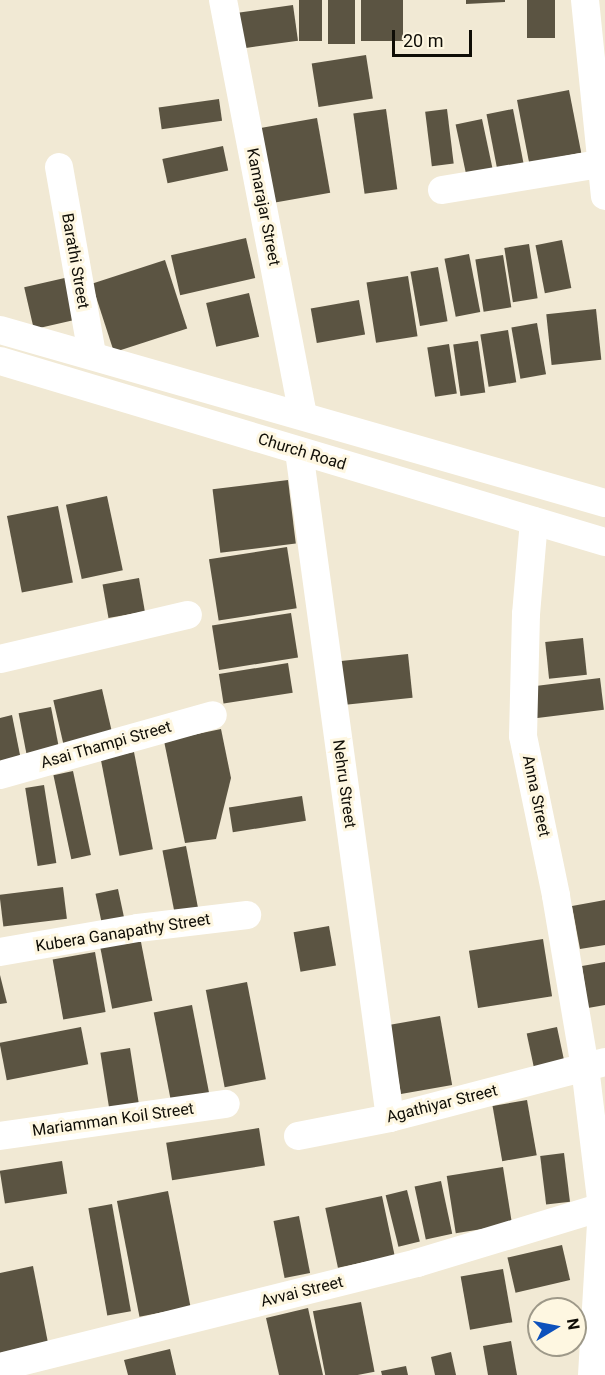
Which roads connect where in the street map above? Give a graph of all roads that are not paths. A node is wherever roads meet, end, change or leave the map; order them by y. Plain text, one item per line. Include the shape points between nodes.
1 (223, 0) edge
2 (585, 0) edge
3 (603, 163) edge
4 (59, 167) dead end
5 (442, 190) dead end
6 (605, 196) edge
7 (0, 330) edge
8 (92, 355) junction
9 (0, 361) edge
10 (303, 415) junction
11 (299, 450) junction
12 (605, 503) edge
13 (534, 521) junction
14 (605, 542) edge
15 (188, 615) dead end
16 (0, 659) edge
17 (213, 715) dead end
18 (0, 775) edge
19 (247, 915) dead end
20 (0, 952) edge
21 (595, 1065) edge
22 (226, 1104) dead end
23 (390, 1118) junction
24 (0, 1136) edge
25 (298, 1136) dead end
26 (602, 1207) junction
27 (0, 1367) edge
28 (592, 1375) edge

1 - 10 street, Kamarajar Street
2 - 3 street
3 - 5 street
3 - 6 street
4 - 8 street, Barathi Street
7 - 8 street
8 - 10 street
9 - 11 street, Church Road
10 - 12 street
11 - 13 street, Church Road
11 - 23 street, Nehru Street
13 - 14 street, Church Road
13 - 21 street, Anna Street via 526,614 524,736
15 - 16 street
17 - 18 street, Asai Thampi Street
19 - 20 street, Kubera Ganapathy Street via 138,928
21 - 23 street, Agathiyar Street
21 - 26 street, Anna Street
22 - 24 street, Mariamman Koil Street
23 - 25 street, Agathiyar Street
26 - 27 street, Avvai Street via 417,1263
26 - 28 street, Anna Street

